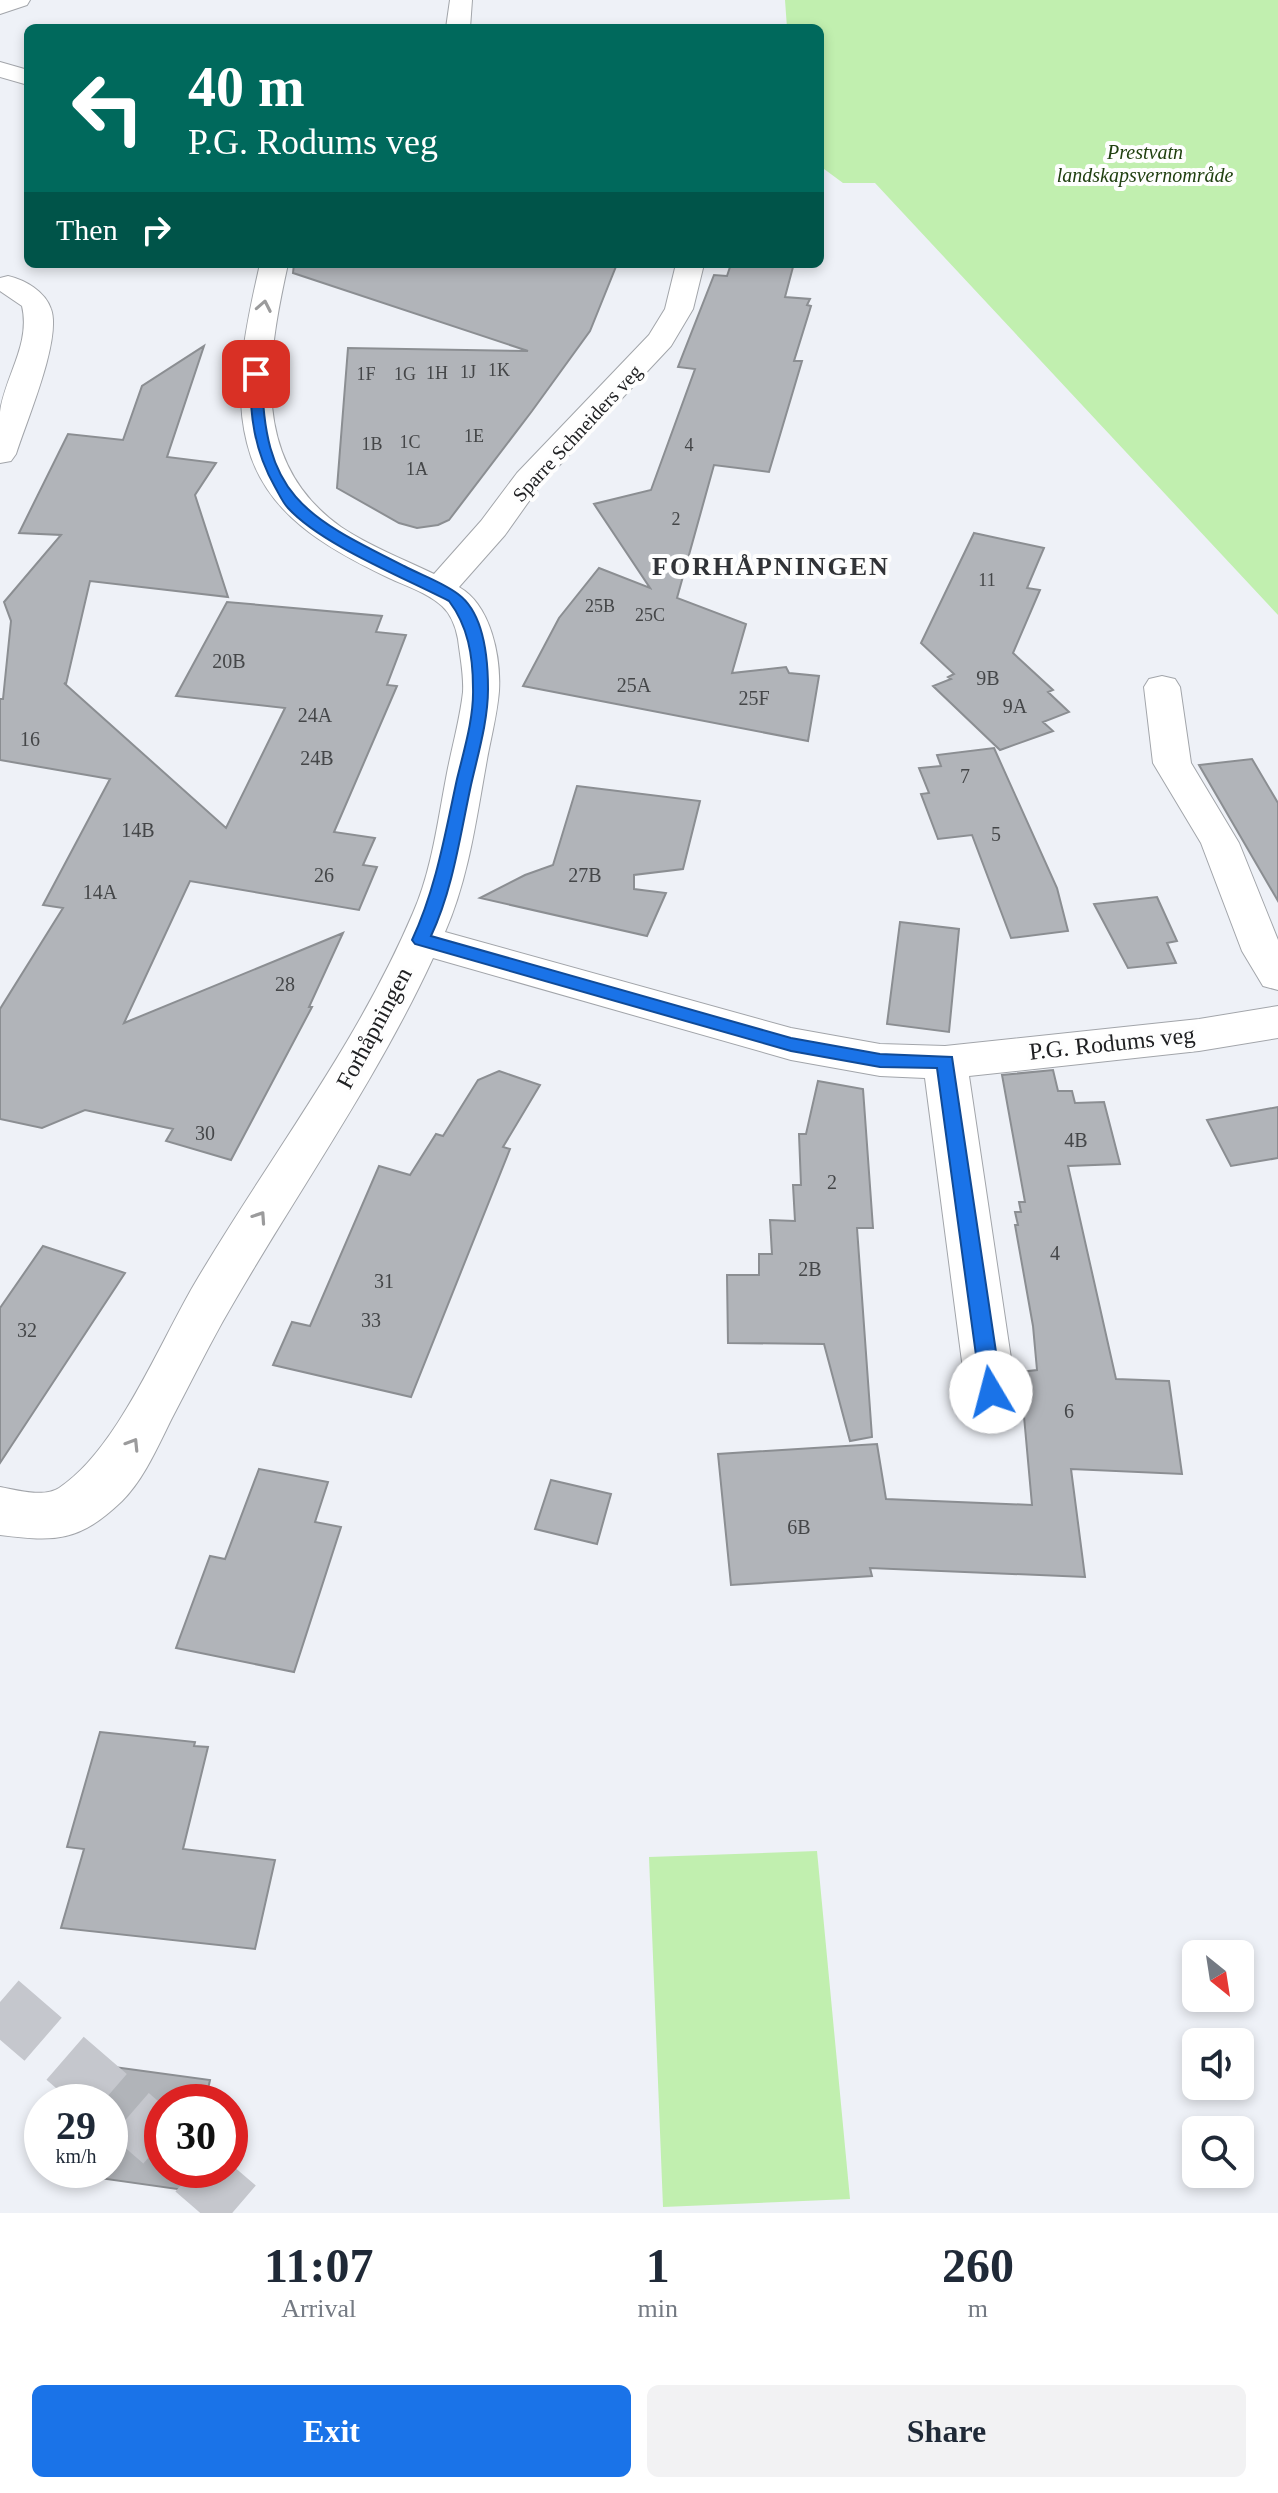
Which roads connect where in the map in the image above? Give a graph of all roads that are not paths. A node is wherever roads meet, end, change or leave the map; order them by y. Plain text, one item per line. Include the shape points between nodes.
1 (19, 0) edge
2 (461, 0) edge
3 (0, 7) edge
4 (458, 24) edge
5 (0, 69) edge
6 (24, 77) edge
7 (273, 268) edge
8 (689, 268) edge
9 (8, 284) dead end
10 (0, 454) edge
11 (439, 588) junction
12 (1162, 687) dead end
13 (421, 940) junction
14 (1278, 975) edge
15 (1278, 1022) edge
16 (945, 1062) junction
17 (991, 1392) dead end
18 (0, 1511) edge

1 - 3 street
2 - 4 street
5 - 6 street
11 -> 7 street, Forhåpningen via 330,534 293,506 282,490 256,412 261,323
8 - 11 street, Sparre Schneiders veg via 679,309 661,340 528,480
9 - 10 street via 36,304 41,319
11 - 13 street, Forhåpningen via 468,616 481,690 455,833
12 - 14 street via 1172,763 1220,843 1262,951
13 - 16 street, P.G. Rodums veg via 791,1044 880,1060
18 -> 13 street, Forhåpningen via 44,1517 67,1513 105,1483 134,1443 249,1233 368,1044
15 - 16 street, P.G. Rodums veg
16 - 17 street

